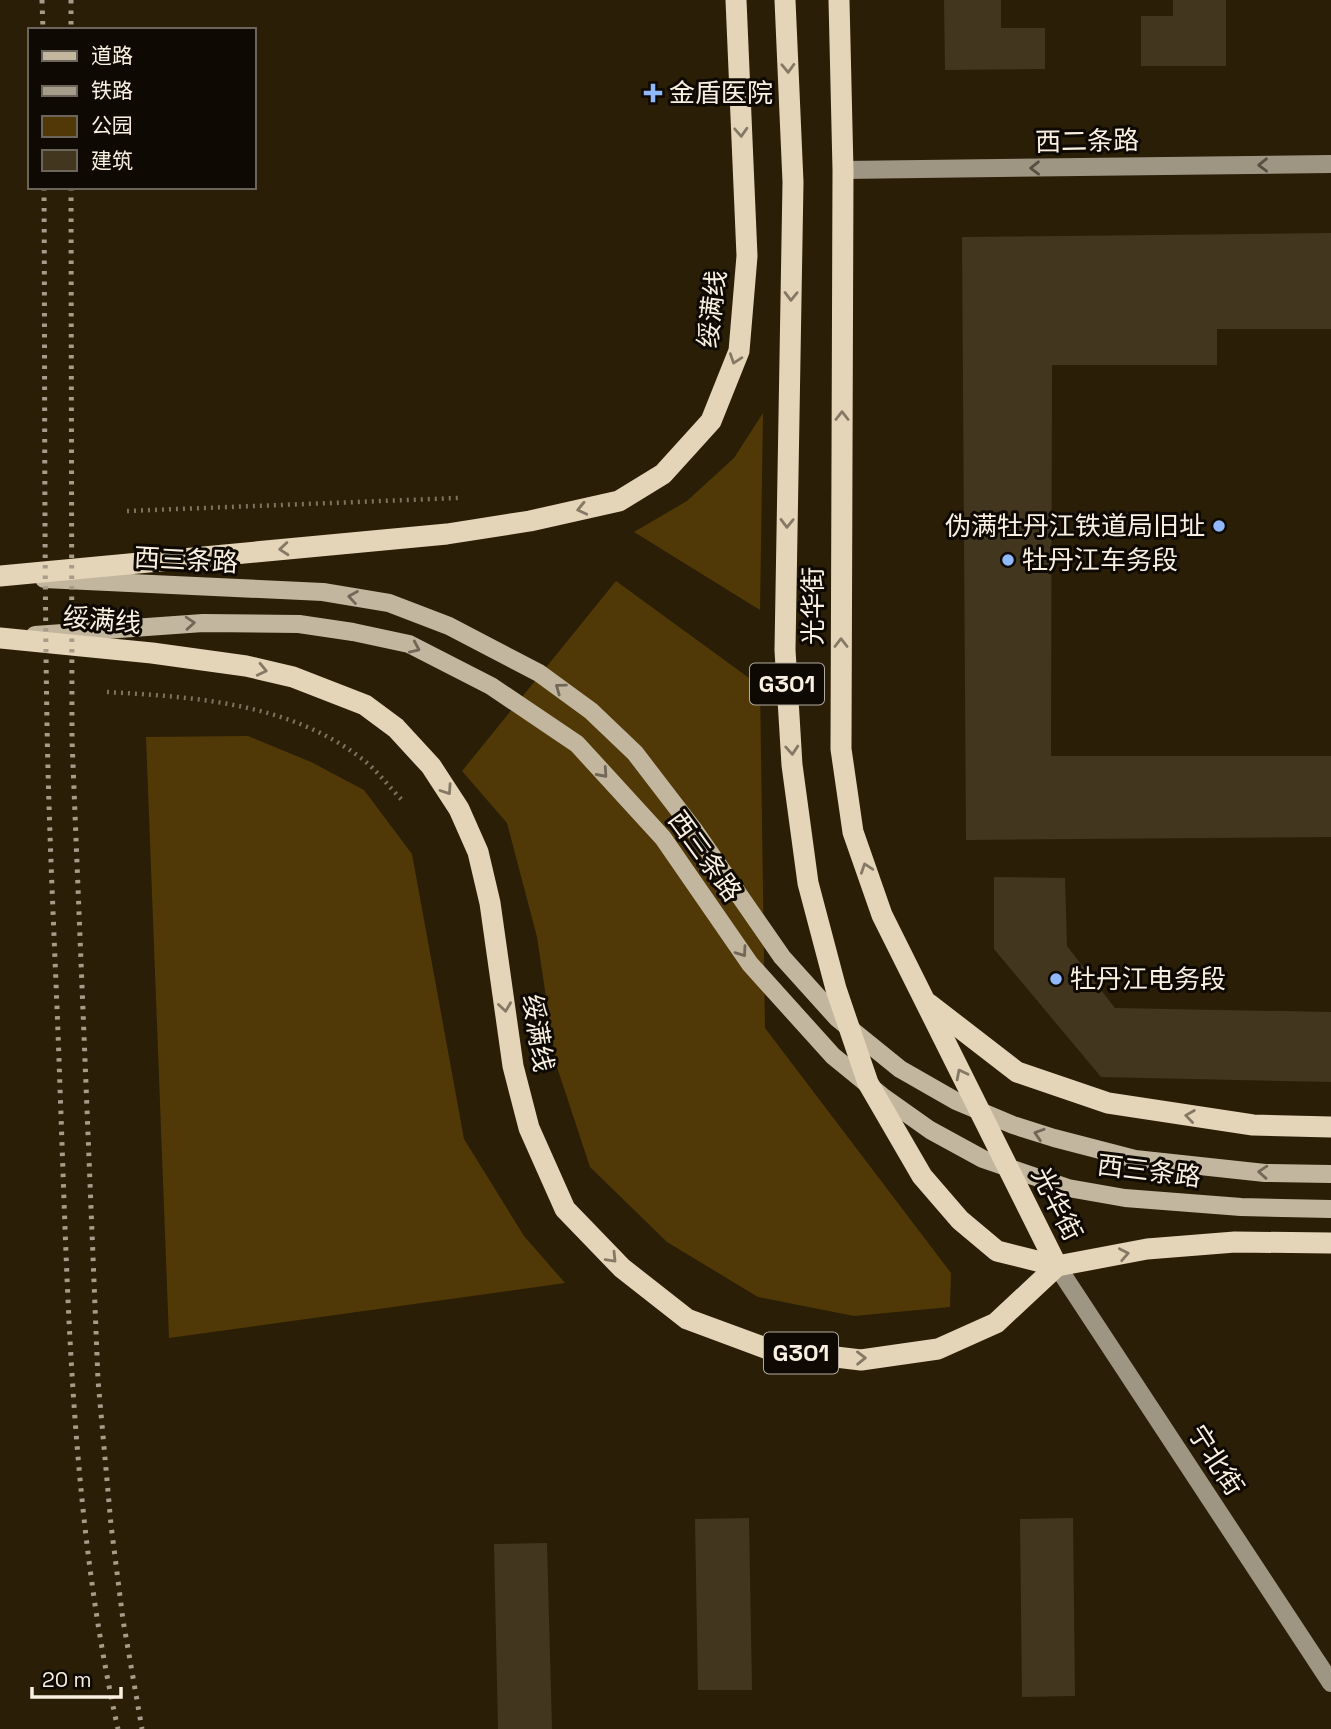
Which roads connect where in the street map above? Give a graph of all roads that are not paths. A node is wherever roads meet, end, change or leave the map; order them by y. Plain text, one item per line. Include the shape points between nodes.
1 (736, 0) edge
2 (785, 0) edge
3 (839, 0) edge
4 (1331, 164) edge
5 (843, 170) junction
6 (0, 576) edge
7 (0, 638) edge
8 (923, 999) junction
9 (1331, 1127) edge
10 (1331, 1174) edge
11 (1331, 1209) edge
12 (1331, 1244) edge
13 (1057, 1266) junction
14 (1331, 1683) edge

1 -> 6 highway, 绥满线 via 747,256 738,351 711,421 663,474 619,501 447,534
2 -> 13 highway, 光华街 / G301 via 793,182 785,650 808,883 836,989 868,1083 922,1176 960,1220 997,1251
3 - 5 highway, 光华街 / G301
4 -> 5 street, 西二条路
8 -> 5 highway, 光华街 / G301 via 881,915 853,832 841,750
10 -> 6 main road, 西三条路 via 1265,1173 1135,1159 1013,1125 956,1101 900,1069 837,1018 782,957 635,753 591,711 539,673 449,626 388,603 323,592
7 -> 11 main road, 西三条路 via 203,622 299,624 409,644 491,686 578,744 663,838 750,964 833,1056 930,1130 983,1159 1068,1188 1125,1198
7 -> 13 highway, 绥满线 / G301 via 246,666 293,677 365,705 396,728 431,766 459,809 478,852 490,903 513,1066 529,1128 565,1209 622,1268 687,1319 782,1351 861,1360 938,1349 996,1323
9 -> 8 highway via 1253,1125 1108,1103 1017,1072
13 -> 8 highway, 光华街 / G301
13 -> 12 highway via 1147,1249 1222,1243
13 - 14 street, 宁北街

